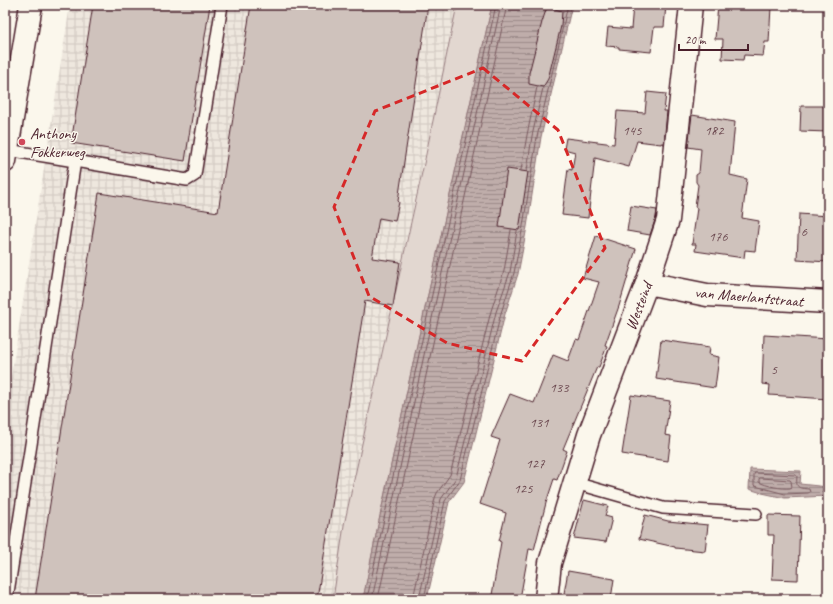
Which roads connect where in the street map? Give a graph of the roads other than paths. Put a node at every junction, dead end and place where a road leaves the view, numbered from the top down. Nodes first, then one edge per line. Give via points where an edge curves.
1 (31, 5) edge
2 (222, 5) edge
3 (691, 5) edge
4 (11, 87) edge
5 (8, 125) edge
6 (6, 156) edge
7 (76, 161) junction
8 (647, 283) junction
9 (828, 302) edge
10 (575, 483) junction
11 (756, 514) dead end
12 (7, 599) edge
13 (546, 599) edge

1 - 4 street
2 - 7 lane via 195,175 187,180
3 - 8 street, Westeind via 668,220
4 - 5 street
5 - 6 street
6 - 7 lane
7 - 12 lane
8 - 9 street, van Maerlantstraat via 707,296
8 - 10 street, Westeind via 589,435
10 - 11 lane via 663,508
10 - 13 street, Westeind via 550,563

